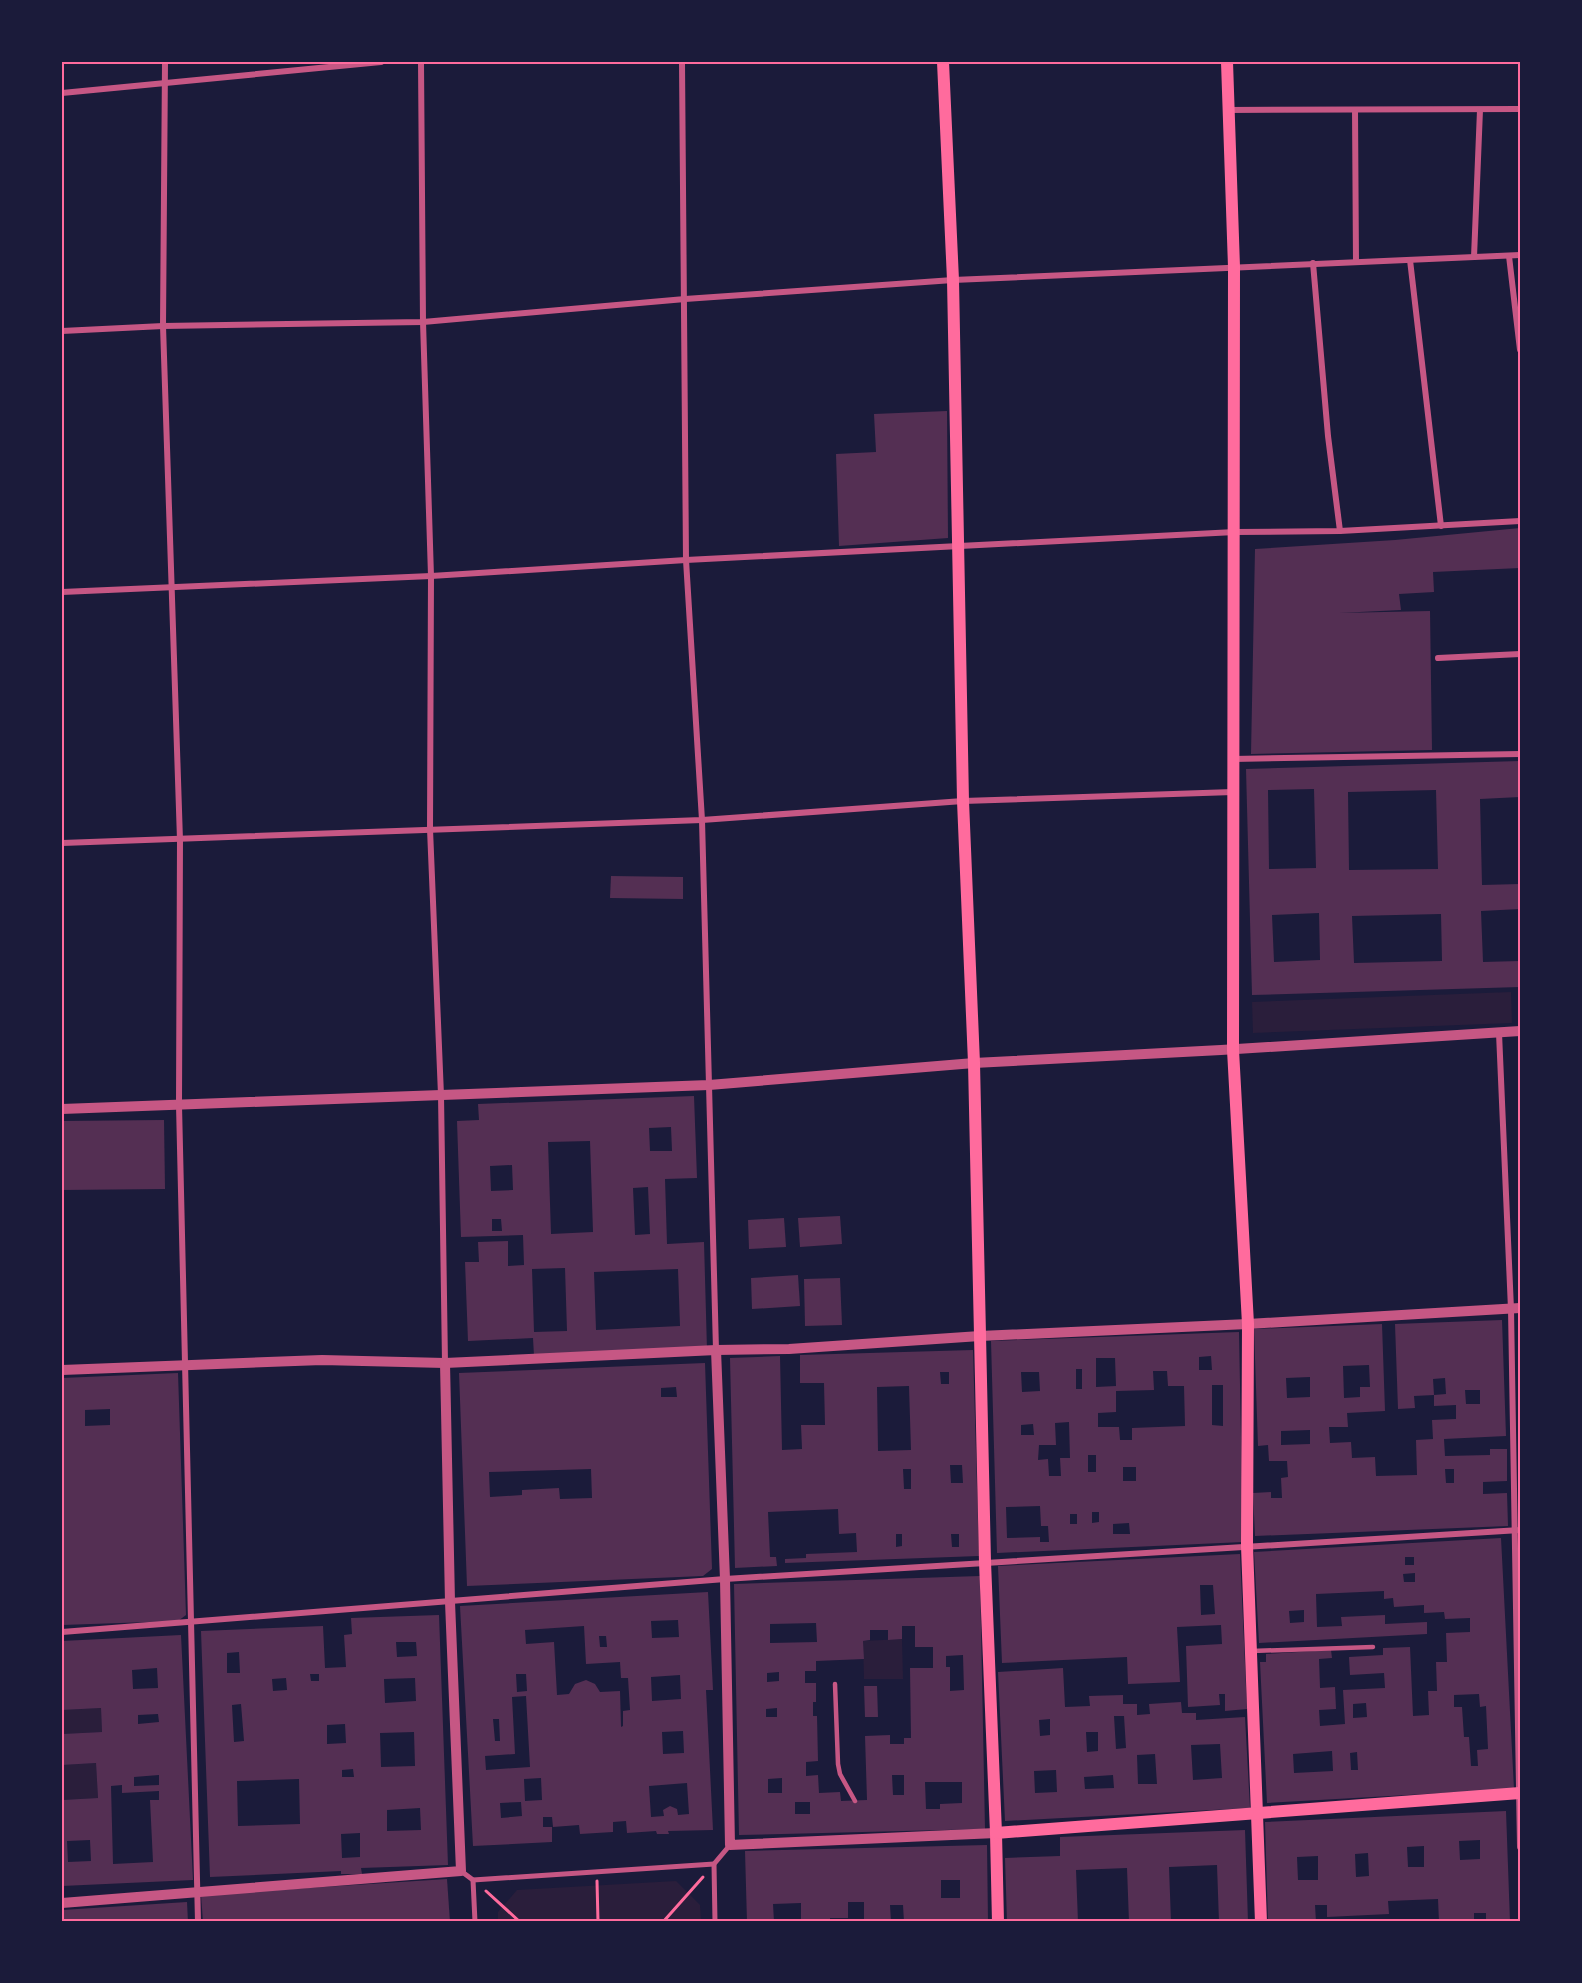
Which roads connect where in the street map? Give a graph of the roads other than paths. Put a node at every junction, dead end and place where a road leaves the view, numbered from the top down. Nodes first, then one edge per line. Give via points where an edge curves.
1 (165, 62) edge
2 (381, 62) edge
3 (421, 62) edge
4 (682, 62) edge
5 (943, 62) edge
6 (1227, 62) edge
7 (166, 82) junction
8 (62, 93) edge
9 (1521, 109) edge
10 (1227, 110) junction
11 (1355, 110) junction
12 (1480, 110) junction
13 (1521, 255) edge
14 (1509, 256) junction
15 (1474, 257) junction
16 (1410, 260) junction
17 (1356, 262) junction
18 (1313, 263) junction
19 (1234, 267) junction
20 (953, 280) junction
21 (685, 300) junction
22 (423, 322) junction
23 (163, 326) junction
24 (62, 331) edge
25 (1521, 350) edge
26 (1521, 521) edge
27 (1441, 526) junction
28 (1340, 531) junction
29 (1235, 532) junction
30 (956, 545) junction
31 (686, 560) junction
32 (431, 576) junction
33 (171, 587) junction
34 (62, 592) edge
35 (1521, 654) edge
36 (1438, 658) dead end
37 (1521, 754) edge
38 (1233, 759) junction
39 (1233, 792) junction
40 (963, 801) junction
41 (702, 820) junction
42 (430, 829) junction
43 (180, 840) junction
44 (62, 843) edge
45 (1521, 1031) edge
46 (1499, 1033) junction
47 (1233, 1050) junction
48 (974, 1063) junction
49 (709, 1085) junction
50 (441, 1095) junction
51 (179, 1105) junction
52 (62, 1109) edge
53 (1516, 1308) edge
54 (1248, 1324) junction
55 (980, 1336) junction
56 (716, 1350) junction
57 (445, 1363) junction
58 (185, 1365) junction
59 (62, 1370) edge
60 (1517, 1530) edge
61 (1247, 1546) junction
62 (985, 1562) junction
63 (724, 1579) junction
64 (450, 1602) junction
65 (191, 1622) junction
66 (62, 1632) edge
67 (1373, 1647) dead end
68 (1251, 1651) junction
69 (835, 1684) dead end
70 (1520, 1793) edge
71 (855, 1801) dead end
72 (1258, 1814) junction
73 (996, 1833) junction
74 (730, 1845) junction
75 (1521, 1847) edge
76 (714, 1864) junction
77 (461, 1871) junction
78 (473, 1880) junction
79 (197, 1892) junction
80 (62, 1903) edge
81 (198, 1922) edge
82 (475, 1922) edge
83 (715, 1922) edge
84 (998, 1922) edge
85 (1261, 1922) edge

1 - 7 street
2 - 7 street
3 - 22 street
4 - 21 street
5 - 20 main road
6 - 10 main road
7 - 8 street
7 - 23 street
9 - 12 street
10 - 11 street
10 - 19 main road
11 - 12 street
11 - 17 street
12 - 15 street
13 - 14 street
14 - 15 street
14 - 25 street
15 - 16 street
16 - 17 street
16 - 27 street
17 - 18 street
18 - 19 street
18 - 28 street
19 - 20 street
19 - 29 main road
20 - 21 street
20 - 30 main road
21 - 22 street
21 - 31 street
22 - 23 street
22 - 32 street
23 - 24 street
23 - 33 street
26 - 27 street
27 - 28 street
28 - 29 street
29 - 30 street
29 - 38 main road
30 - 31 street
30 - 40 main road
31 - 32 street
31 - 41 street
32 - 33 street
32 - 42 street
33 - 34 street
33 - 43 street
35 - 36 street
37 - 38 street
38 - 39 main road
39 - 40 street
39 - 47 main road
40 - 41 street
40 - 48 main road
41 - 42 street
41 - 49 street
42 - 43 street
42 - 50 street
43 - 44 street
43 - 51 street
45 - 46 street
46 - 47 street
46 - 53 street
47 - 48 street
47 - 54 main road
48 - 49 street
48 - 55 main road
49 - 50 street
49 - 56 street
50 - 51 street
50 - 57 street
51 - 52 street
51 - 58 street
53 - 54 street
53 - 60 street
54 - 55 street
54 - 61 main road
55 - 56 street
55 - 62 main road
56 - 57 street
56 - 63 street
57 - 58 street via 322,1360
57 - 64 street
58 - 59 street
58 - 65 street
60 - 61 street
60 - 70 street
61 - 62 street
61 - 68 main road
62 - 63 street
62 - 73 main road
63 - 64 street
63 - 74 street
64 - 65 street
64 - 77 street
65 - 66 street
65 - 79 street
67 - 68 lane
68 - 72 main road
69 - 71 lane via 838,1764
70 - 72 main road
70 - 75 street
72 - 73 main road
72 - 85 main road
73 - 74 street via 855,1835
73 - 84 main road
74 - 76 street
76 - 78 street
76 - 83 street
77 - 78 street
77 - 79 street
78 - 82 street
79 - 80 street
79 - 81 street

